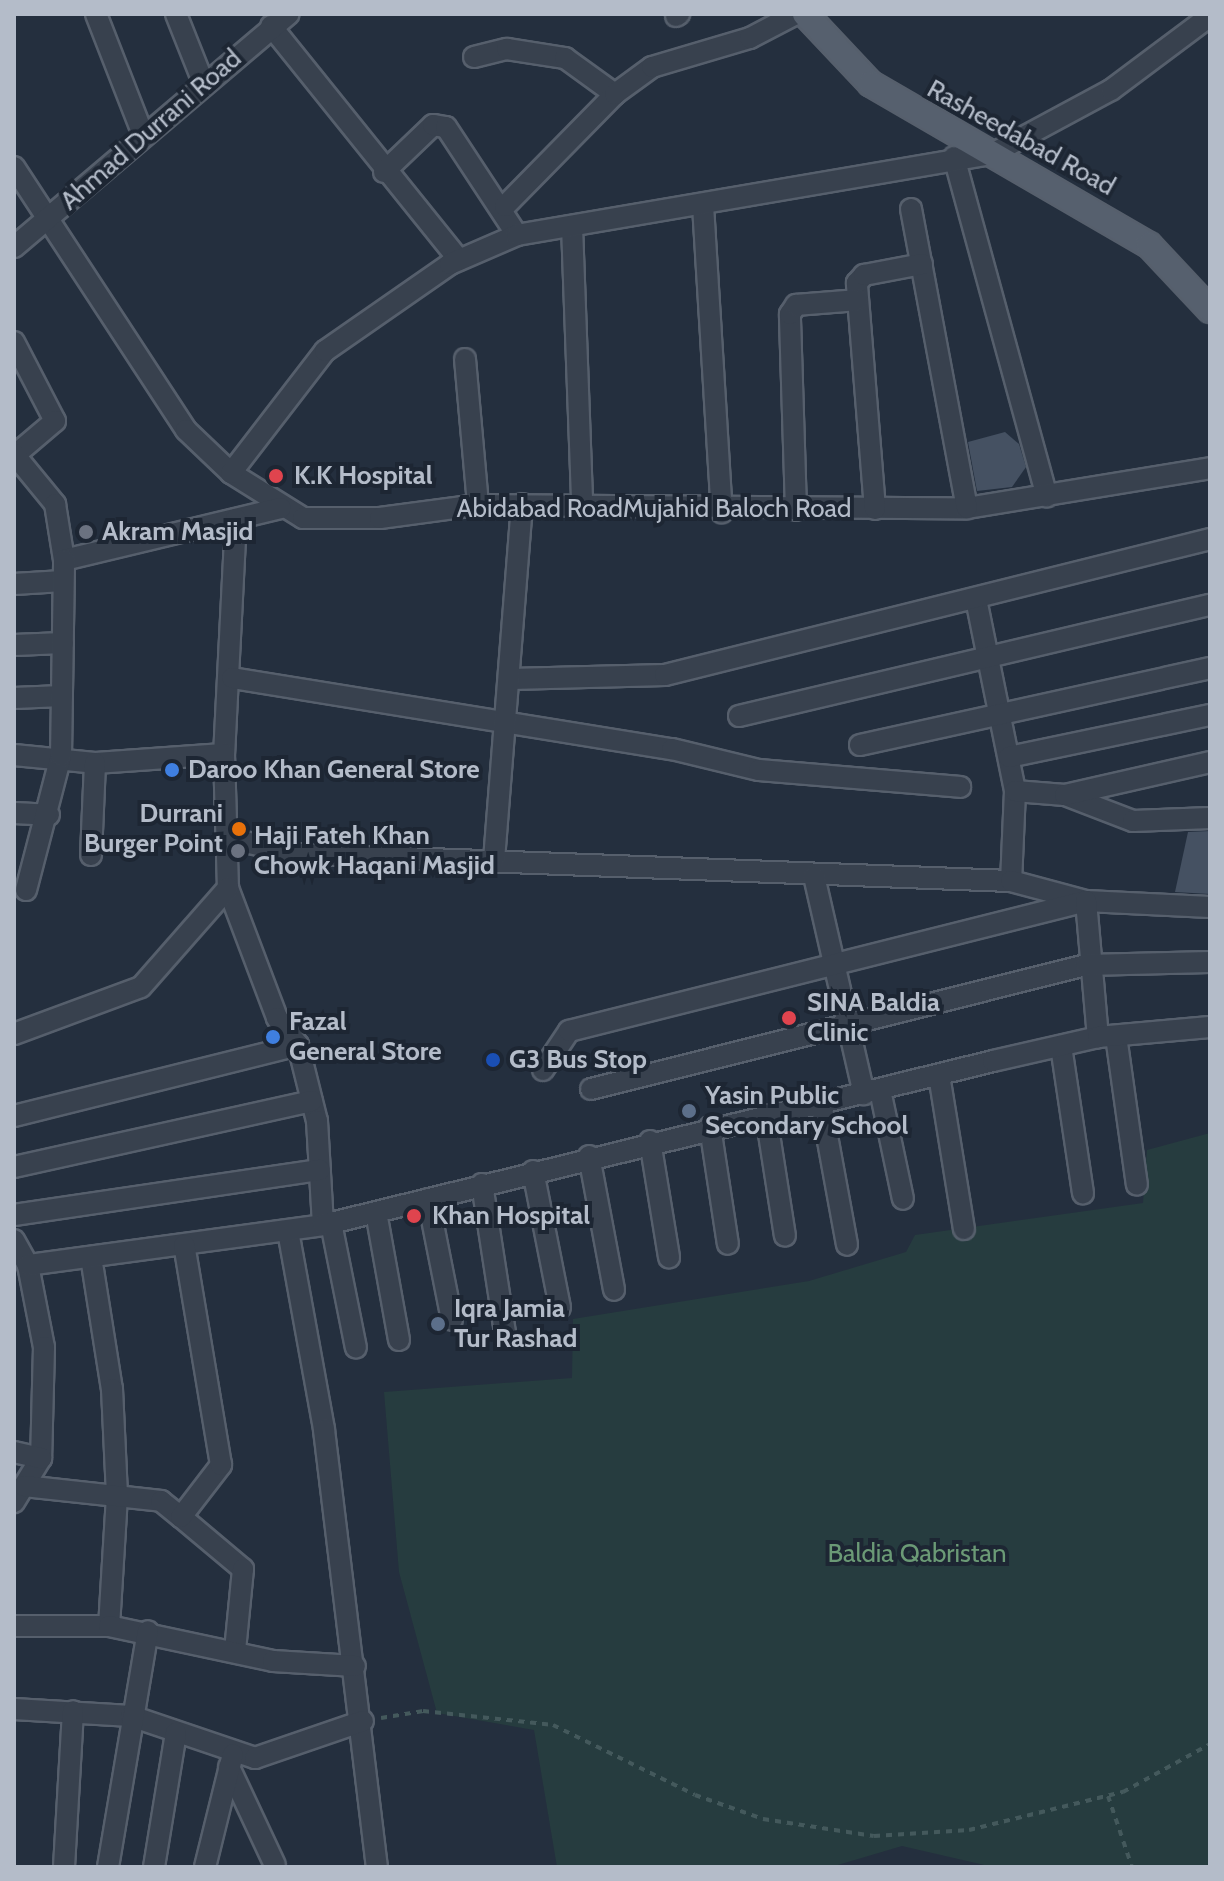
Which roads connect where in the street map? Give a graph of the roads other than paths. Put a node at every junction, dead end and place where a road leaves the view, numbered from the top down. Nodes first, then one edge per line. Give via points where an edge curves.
1 (96, 14) edge
2 (176, 14) edge
3 (289, 14) edge
4 (805, 14) edge
5 (1210, 16) edge
6 (271, 26) junction
7 (474, 57) dead end
8 (203, 82) junction
9 (615, 94) junction
10 (142, 132) junction
11 (992, 154) junction
12 (954, 157) junction
13 (14, 167) edge
14 (384, 172) junction
15 (703, 205) junction
16 (505, 206) junction
17 (911, 209) dead end
18 (52, 217) junction
19 (572, 226) junction
20 (517, 235) junction
21 (14, 247) edge
22 (459, 260) junction
23 (922, 264) junction
24 (858, 300) junction
25 (1210, 310) edge
26 (14, 342) edge
27 (465, 359) dead end
28 (14, 455) edge
29 (1210, 468) edge
30 (231, 473) junction
31 (1047, 496) junction
32 (522, 504) junction
33 (582, 504) junction
34 (478, 505) junction
35 (281, 508) junction
36 (967, 508) junction
37 (875, 509) junction
38 (796, 510) junction
39 (722, 512) junction
40 (236, 519) junction
41 (1210, 539) edge
42 (64, 570) junction
43 (14, 584) edge
44 (976, 599) junction
45 (1210, 605) edge
46 (63, 643) junction
47 (14, 645) edge
48 (988, 656) junction
49 (1210, 668) edge
50 (232, 678) junction
51 (511, 679) junction
52 (62, 696) junction
53 (14, 698) edge
54 (999, 713) junction
55 (1210, 715) edge
56 (739, 716) dead end
57 (507, 723) junction
58 (860, 745) dead end
59 (224, 754) junction
60 (14, 755) edge
61 (61, 756) junction
62 (1009, 757) junction
63 (1210, 762) edge
64 (95, 763) junction
65 (960, 787) dead end
66 (1015, 791) junction
67 (1065, 795) junction
68 (14, 813) edge
69 (49, 815) junction
70 (1210, 818) edge
71 (227, 838) junction
72 (91, 855) dead end
73 (494, 860) junction
74 (814, 876) junction
75 (24, 877) edge
76 (1011, 881) junction
77 (228, 888) junction
78 (1086, 901) junction
79 (1210, 907) edge
80 (1210, 962) edge
81 (1086, 965) junction
82 (834, 966) junction
83 (848, 1024) junction
84 (1210, 1027) edge
85 (14, 1034) edge
86 (1107, 1037) junction
87 (298, 1045) junction
88 (1061, 1046) junction
89 (543, 1070) dead end
90 (939, 1075) junction
91 (591, 1089) dead end
92 (872, 1092) junction
93 (312, 1101) junction
94 (821, 1103) junction
95 (766, 1115) junction
96 (14, 1116) edge
97 (710, 1127) junction
98 (650, 1141) junction
99 (589, 1156) junction
100 (14, 1167) edge
101 (320, 1170) junction
102 (533, 1171) junction
103 (482, 1184) junction
104 (1137, 1185) dead end
105 (1083, 1193) dead end
106 (428, 1199) junction
107 (903, 1199) dead end
108 (376, 1212) junction
109 (14, 1215) edge
110 (327, 1224) junction
111 (964, 1229) dead end
112 (288, 1231) junction
113 (785, 1236) dead end
114 (14, 1240) edge
115 (728, 1244) dead end
116 (184, 1245) junction
117 (847, 1245) dead end
118 (91, 1257) junction
119 (669, 1257) dead end
120 (28, 1265) junction
121 (614, 1290) dead end
122 (560, 1307) dead end
123 (452, 1320) dead end
124 (505, 1333) dead end
125 (399, 1340) dead end
126 (356, 1348) dead end
127 (14, 1452) edge
128 (41, 1458) junction
129 (19, 1494) edge
130 (117, 1496) junction
131 (181, 1517) junction
132 (14, 1626) edge
133 (109, 1626) junction
134 (148, 1631) junction
135 (235, 1650) junction
136 (355, 1666) junction
137 (14, 1709) edge
138 (73, 1711) junction
139 (131, 1716) junction
140 (363, 1721) junction
141 (176, 1733) junction
142 (231, 1760) junction
143 (275, 1865) edge
144 (64, 1867) edge
145 (108, 1867) edge
146 (154, 1867) edge
147 (205, 1867) edge
148 (377, 1867) edge

1 - 10 street
2 - 8 street
3 - 6 street, Ahmad Durrani Road
4 - 9 street via 750,38 652,67
4 - 11 main road, Rasheedabad Road via 871,84
5 - 11 street via 1111,90
6 - 8 street, Ahmad Durrani Road
6 - 14 street
7 - 9 street via 507,49 565,58
8 - 10 street, Ahmad Durrani Road
9 - 16 street
10 - 18 street, Ahmad Durrani Road
11 - 12 street
11 - 25 main road, Rasheedabad Road via 1149,245
12 - 15 street
12 - 31 street
13 - 18 street, Abidabad RoadMujahid Baloch Road
14 - 16 street via 441,124
14 - 22 street
15 - 19 street
15 - 39 street
16 - 20 street
17 - 23 street
18 - 21 street, Ahmad Durrani Road
18 - 30 street, Abidabad RoadMujahid Baloch Road via 70,261 186,430
19 - 20 street
19 - 33 street
20 - 22 street
22 - 30 street via 325,351
23 - 24 street via 864,275
23 - 36 street
24 - 37 street
24 - 38 street via 796,305 790,314
26 - 28 street via 55,421
27 - 34 street
28 - 42 street via 55,504
29 - 31 street, Abidabad RoadMujahid Baloch Road
30 - 35 street, Abidabad RoadMujahid Baloch Road
31 - 36 street, Abidabad RoadMujahid Baloch Road
32 - 33 street, Abidabad RoadMujahid Baloch Road
32 - 34 street, Abidabad RoadMujahid Baloch Road
32 - 51 street
33 - 39 street, Abidabad RoadMujahid Baloch Road
34 - 35 street, Abidabad RoadMujahid Baloch Road via 380,518 303,518
35 - 40 street
36 - 37 street, Abidabad RoadMujahid Baloch Road
37 - 38 street, Abidabad RoadMujahid Baloch Road
38 - 39 street, Abidabad RoadMujahid Baloch Road
40 - 42 street
40 - 50 street
41 - 44 street
42 - 43 street
42 - 46 street
44 - 48 street
44 - 51 street via 665,675
45 - 48 street
46 - 47 street
46 - 52 street
48 - 54 street
48 - 56 street
49 - 54 street
50 - 57 street
50 - 59 street
51 - 57 street
52 - 53 street
52 - 61 street
54 - 58 street
54 - 62 street
55 - 62 street
57 - 65 street via 759,770
57 - 73 street
59 - 64 street
59 - 71 street
60 - 61 street
61 - 64 street
61 - 69 street
62 - 66 street
63 - 67 street
64 - 72 street
66 - 67 street
66 - 76 street
67 - 70 street via 1133,821
68 - 69 street
69 - 75 street
71 - 73 street via 298,854
71 - 77 street
73 - 74 street
74 - 76 street
74 - 82 street
76 - 78 street
77 - 85 street via 141,987
77 - 87 street via 277,1018
78 - 79 street
78 - 81 street
78 - 82 street
80 - 81 street
81 - 83 street
81 - 86 street
82 - 83 street
82 - 89 street via 569,1031
83 - 91 street
83 - 92 street
84 - 86 street
86 - 88 street
86 - 104 street
87 - 93 street
87 - 96 street
88 - 90 street
88 - 105 street
90 - 92 street
90 - 111 street
92 - 94 street
92 - 107 street
93 - 100 street
93 - 101 street
94 - 95 street
94 - 117 street
95 - 97 street
95 - 113 street
97 - 98 street
97 - 115 street
98 - 99 street
98 - 119 street
99 - 102 street
99 - 121 street
101 - 109 street
101 - 110 street
102 - 103 street
102 - 122 street
103 - 106 street
103 - 124 street
106 - 108 street
106 - 123 street
108 - 110 street
108 - 125 street
110 - 112 street
110 - 126 street
112 - 116 street
112 - 136 street
114 - 120 street
116 - 118 street
116 - 131 street via 221,1465
118 - 120 street
118 - 130 street via 112,1389
120 - 128 street via 44,1347
127 - 128 street
128 - 129 street
129 - 130 street
130 - 131 street via 161,1501
130 - 133 street
131 - 135 street via 243,1569
132 - 133 street
133 - 134 street
134 - 135 street
134 - 139 street
135 - 136 street
136 - 140 street
137 - 138 street
138 - 139 street
138 - 144 street
139 - 141 street
139 - 145 street
140 - 142 street via 255,1758
140 - 148 street
141 - 142 street
141 - 146 street
142 - 143 street
142 - 147 street

